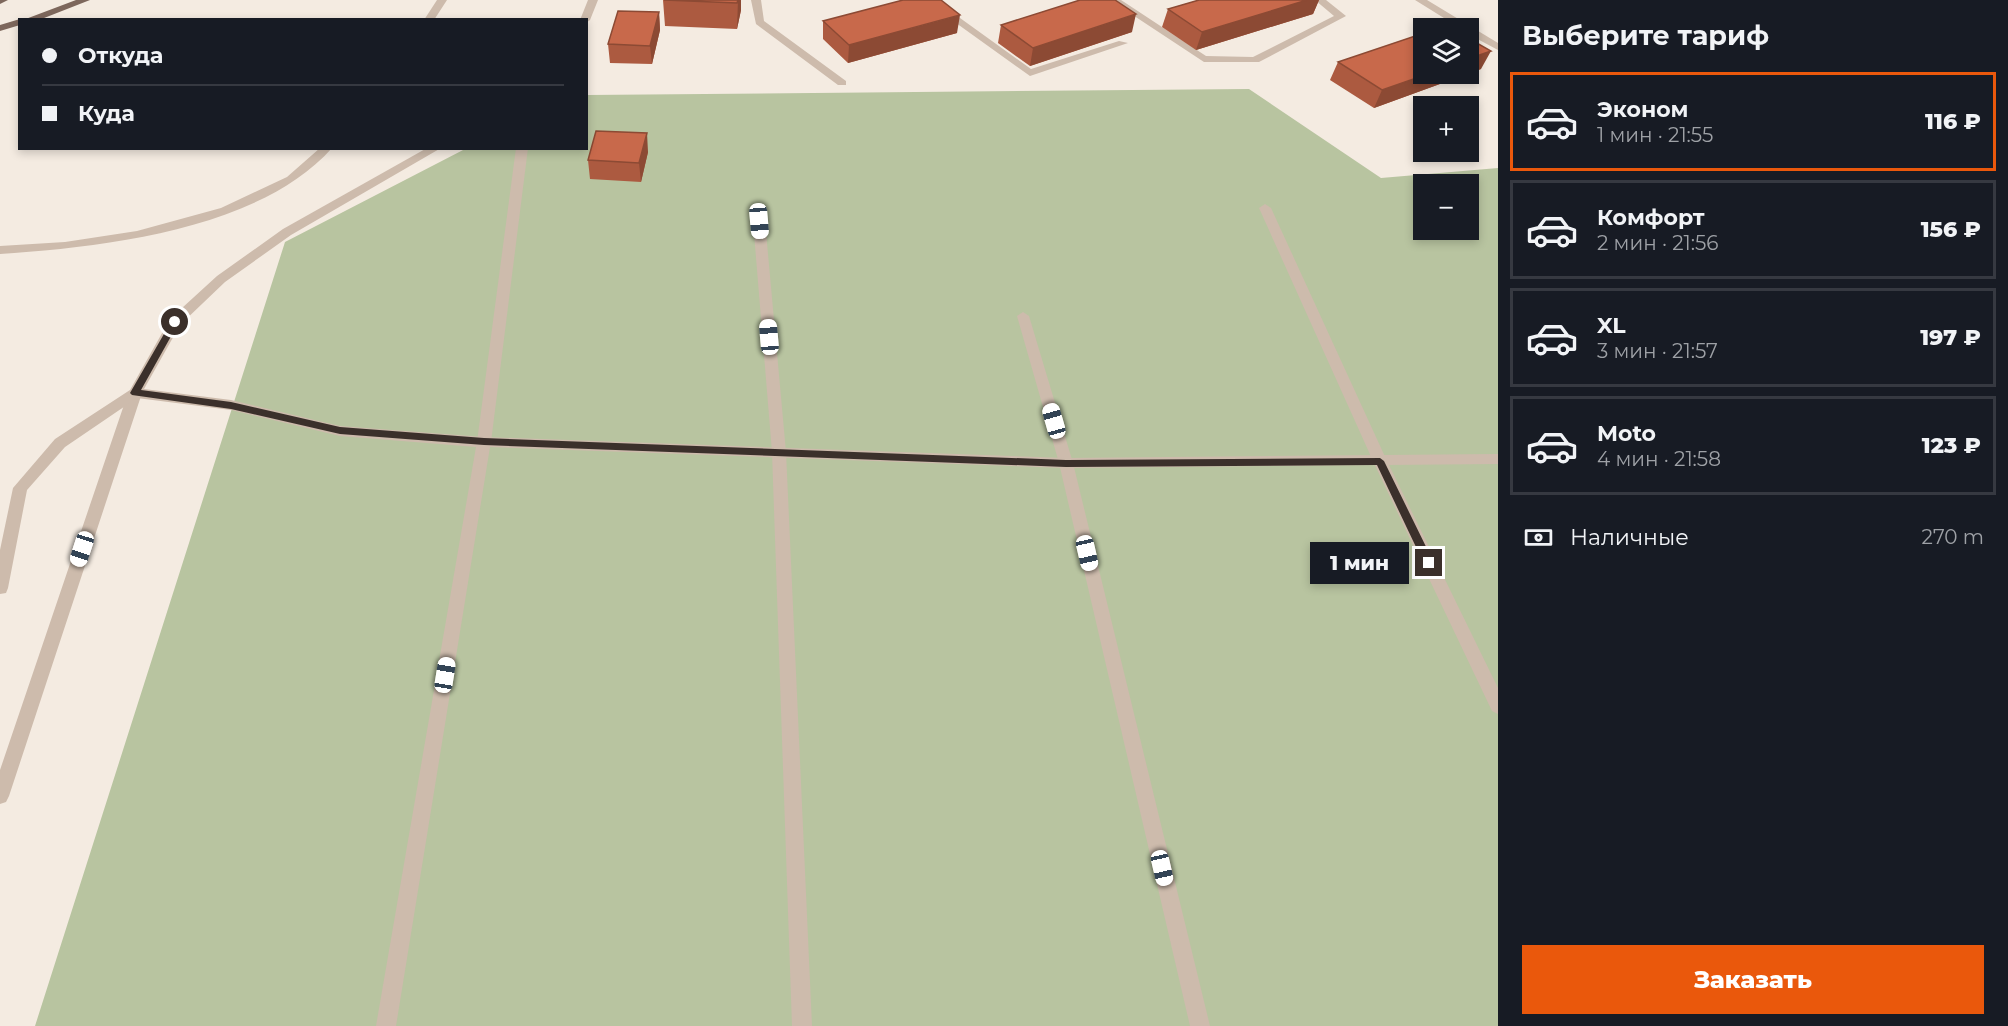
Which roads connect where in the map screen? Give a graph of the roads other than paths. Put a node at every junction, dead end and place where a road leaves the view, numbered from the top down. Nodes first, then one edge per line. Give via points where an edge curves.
1 (85, 0) edge
2 (442, 0) edge
3 (593, 0) edge
4 (756, 0) edge
5 (929, 0) edge
6 (1115, 0) edge
7 (1320, 0) edge
8 (1420, 0) edge
9 (33, 18) edge
10 (430, 18) edge
11 (586, 18) edge
12 (1449, 18) edge
13 (18, 23) edge
14 (0, 28) edge
15 (1479, 36) edge
16 (1123, 43) dead end
17 (1498, 47) edge
18 (842, 83) dead end
19 (325, 150) edge
20 (432, 150) edge
21 (522, 150) edge
22 (1264, 208) dead end
23 (759, 221) dead end
24 (0, 250) edge
25 (1023, 316) dead end
26 (135, 393) junction
27 (484, 442) junction
28 (779, 452) junction
29 (1498, 459) edge
30 (1380, 461) junction
31 (1066, 463) junction
32 (0, 588) edge
33 (1498, 706) edge
34 (0, 796) edge
35 (386, 1026) edge
36 (802, 1026) edge
37 (1200, 1026) edge

1 - 9 main road
2 - 10 street
3 - 11 street
4 - 18 street via 759,22
5 - 16 street via 1029,74
6 - 7 street via 1204,59 1244,60 1255,60 1341,16
8 - 12 street
13 - 14 main road
15 - 17 street
19 - 24 street via 291,179 225,211 137,235 65,246
20 - 26 street via 287,232 221,279 175,322
21 - 27 street
22 - 30 street
23 - 28 street
25 - 31 street
26 - 27 street via 231,405 340,431
26 - 32 street via 60,442 20,488
26 - 34 street
27 - 28 street
27 - 35 street
28 - 31 street
28 - 36 street
29 - 30 street
30 - 31 street
30 - 33 street
31 - 37 street

